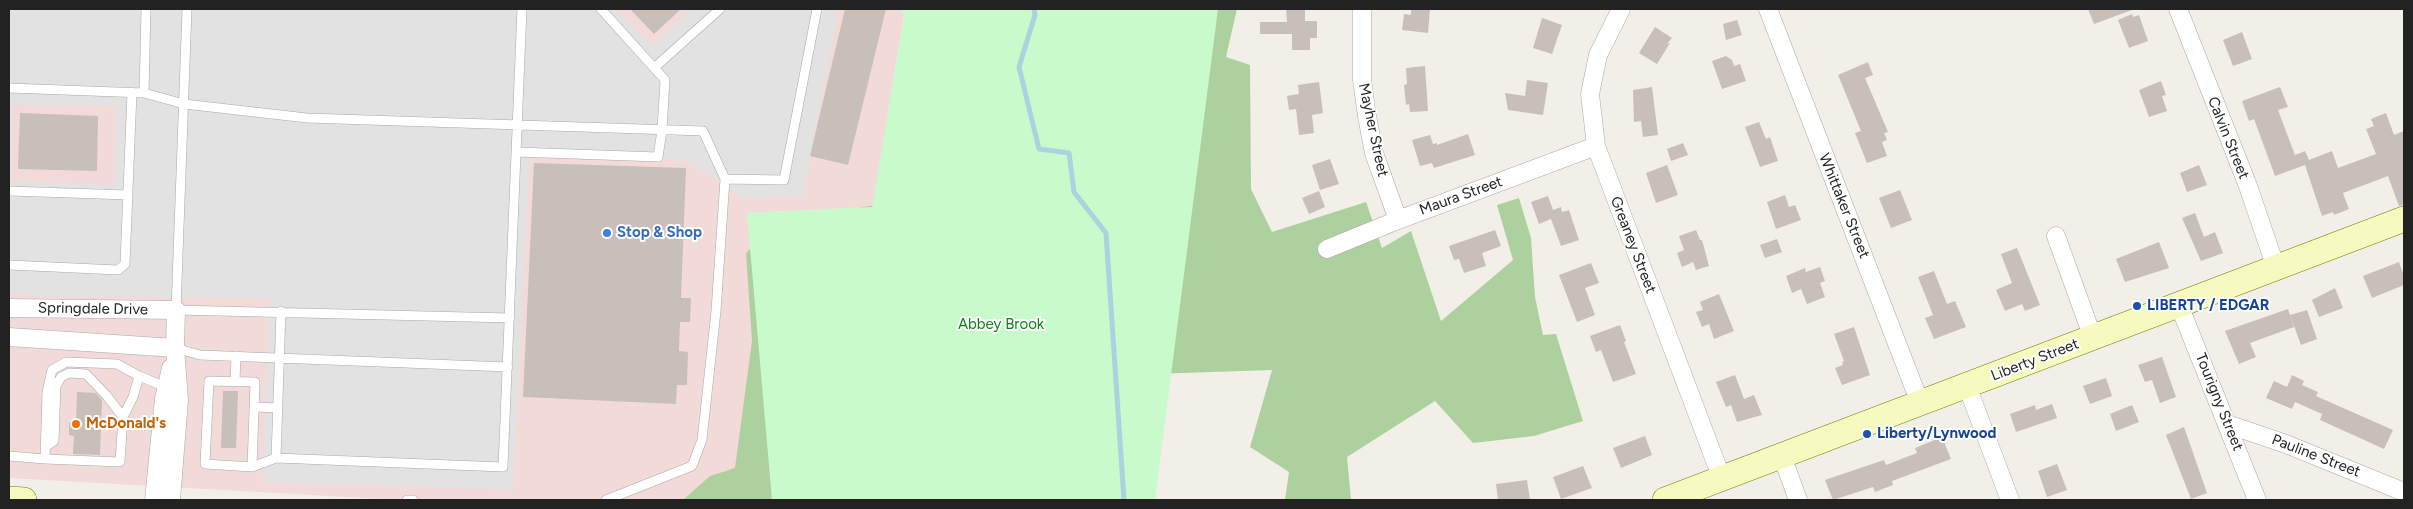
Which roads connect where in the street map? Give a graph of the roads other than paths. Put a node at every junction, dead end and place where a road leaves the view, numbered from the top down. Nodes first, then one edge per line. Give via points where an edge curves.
1 (146, 9) edge
2 (187, 9) edge
3 (522, 9) edge
4 (602, 9) edge
5 (720, 9) edge
6 (817, 9) edge
7 (1362, 9) edge
8 (1621, 9) edge
9 (1768, 9) edge
10 (2178, 9) edge
11 (654, 68) junction
12 (9, 88) edge
13 (132, 92) junction
14 (144, 93) junction
15 (184, 104) junction
16 (518, 126) junction
17 (662, 130) junction
18 (1596, 146) junction
19 (517, 152) junction
20 (725, 179) junction
21 (9, 190) edge
22 (128, 195) junction
23 (2404, 219) edge
24 (1398, 220) junction
25 (2056, 236) dead end
26 (1327, 249) dead end
27 (9, 265) edge
28 (2276, 268) junction
29 (2179, 304) junction
30 (9, 308) edge
31 (176, 310) junction
32 (281, 311) junction
33 (510, 318) junction
34 (9, 337) edge
35 (2093, 338) junction
36 (175, 348) junction
37 (236, 356) junction
38 (279, 358) junction
39 (508, 367) junction
40 (139, 376) junction
41 (235, 382) junction
42 (1967, 386) junction
43 (172, 389) junction
44 (1920, 403) junction
45 (254, 407) junction
46 (277, 408) junction
47 (123, 417) junction
48 (2227, 424) junction
49 (45, 447) junction
50 (9, 456) edge
51 (1782, 456) junction
52 (276, 458) junction
53 (44, 459) junction
54 (252, 467) junction
55 (1722, 479) junction
56 (2404, 492) edge
57 (9, 499) edge
58 (24, 500) edge
59 (154, 500) edge
60 (170, 500) edge
61 (407, 500) edge
62 (413, 500) edge
63 (606, 500) edge
64 (1665, 500) edge
65 (1798, 500) edge
66 (2010, 500) edge
67 (2257, 500) edge

1 - 14 lane
2 - 15 lane
3 - 16 lane
4 - 11 lane
5 - 11 lane
6 - 20 lane via 784,180
7 - 24 street, Mayher Street via 1362,80 1367,116 1374,153
8 - 18 street, Greaney Street via 1598,55 1590,94
9 - 44 street, Whittaker Street
10 - 28 street, Calvin Street via 2248,186
11 - 17 lane via 665,80
12 - 13 lane
13 - 14 lane
13 - 22 lane
14 - 15 lane
15 - 16 lane via 307,118
15 - 31 lane
16 - 17 lane
16 - 19 lane
17 - 19 lane via 658,157
17 - 20 lane via 703,131
18 - 24 street, Maura Street
18 - 55 street, Greaney Street
19 - 33 lane
20 - 63 lane via 716,311 702,440 692,466
21 - 22 lane
22 - 27 lane via 125,264 118,270
23 - 28 main road, Liberty Street
24 - 26 street, Maura Street
25 - 35 street
28 - 29 main road, Liberty Street
29 - 35 main road, Liberty Street
29 - 48 street, Tourigny Street
30 - 31 street, Springdale Drive
31 - 32 lane
31 - 36 street
32 - 33 lane
32 - 38 lane
33 - 39 lane
34 - 36 street, Springdale Drive
35 - 42 main road, Liberty Street
36 - 37 lane via 200,355
36 - 43 street
37 - 38 lane
37 - 41 lane
38 - 39 lane
38 - 46 lane
39 - 52 lane via 503,467
40 - 43 lane
40 - 47 lane
40 - 49 lane via 117,364 66,362 52,370 47,392
41 - 45 lane via 255,382
41 - 54 lane via 209,381 205,464
42 - 44 main road, Liberty Street
42 - 66 street
43 - 59 street
43 - 60 street
44 - 51 main road, Liberty Street
45 - 46 lane
45 - 54 lane
46 - 52 lane
47 - 49 lane via 86,374 69,373 61,377 56,386 54,441
47 - 53 lane via 120,462
48 - 56 street, Pauline Street
48 - 67 street, Tourigny Street
49 - 53 lane
50 - 53 lane
51 - 55 main road, Liberty Street
51 - 65 street
52 - 54 lane
55 - 64 main road, Liberty Street
57 - 58 main road
61 - 62 lane

